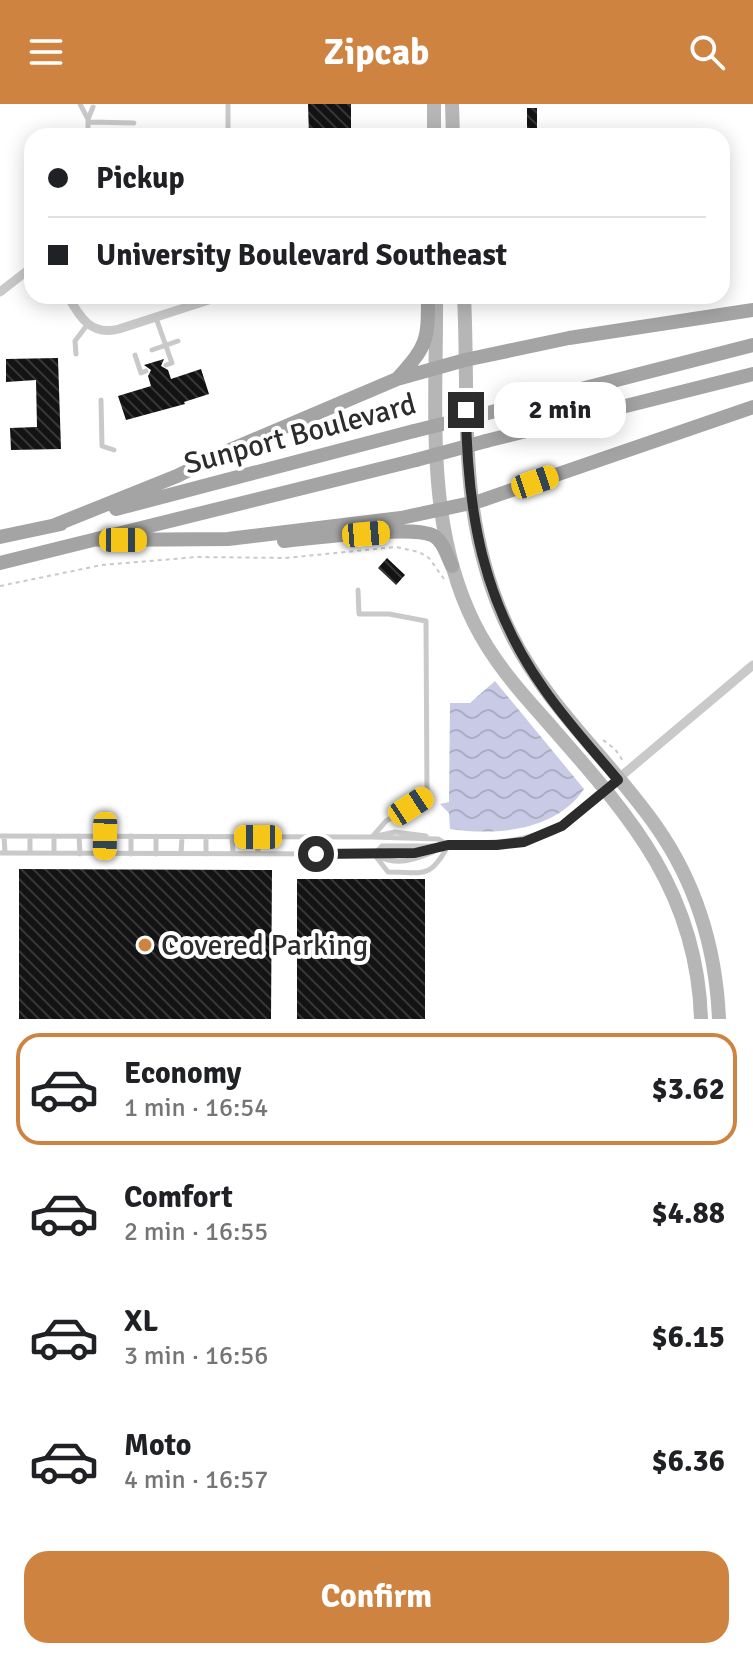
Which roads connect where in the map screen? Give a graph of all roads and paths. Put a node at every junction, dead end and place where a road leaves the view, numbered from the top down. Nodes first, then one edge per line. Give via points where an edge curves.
1 (80, 104) edge
2 (228, 104) edge
3 (434, 104) edge
4 (452, 104) edge
5 (93, 107) dead end
6 (88, 120) junction
7 (134, 123) dead end
8 (88, 128) edge
9 (228, 128) edge
10 (434, 128) edge
11 (453, 128) edge
12 (24, 273) edge
13 (0, 292) edge
14 (72, 304) edge
15 (187, 304) edge
16 (197, 304) edge
17 (428, 304) edge
18 (436, 304) edge
19 (464, 304) edge
20 (188, 307) junction
21 (753, 310) edge
22 (156, 317) junction
23 (87, 325) junction
24 (178, 341) dead end
25 (753, 345) edge
26 (166, 346) junction
27 (152, 350) dead end
28 (76, 354) dead end
29 (135, 355) dead end
30 (465, 360) junction
31 (166, 365) dead end
32 (437, 368) junction
33 (146, 371) dead end
34 (753, 374) edge
35 (397, 379) junction
36 (101, 400) dead end
37 (753, 407) edge
38 (114, 450) dead end
39 (471, 503) junction
40 (440, 509) junction
41 (55, 525) junction
42 (0, 537) edge
43 (228, 539) junction
44 (100, 540) junction
45 (0, 563) edge
46 (452, 566) junction
47 (447, 584) dead end
48 (0, 586) edge
49 (358, 590) dead end
50 (753, 665) edge
51 (600, 739) dead end
52 (619, 756) dead end
53 (618, 780) junction
54 (605, 791) junction
55 (2, 836) edge
56 (30, 836) junction
57 (54, 836) junction
58 (79, 836) junction
59 (105, 836) junction
60 (131, 836) junction
61 (156, 837) junction
62 (182, 837) junction
63 (206, 837) junction
64 (232, 837) junction
65 (258, 837) junction
66 (372, 837) junction
67 (448, 845) junction
68 (3, 853) edge
69 (30, 853) junction
70 (54, 853) junction
71 (80, 854) junction
72 (105, 854) junction
73 (131, 854) junction
74 (156, 854) junction
75 (181, 854) junction
76 (206, 854) junction
77 (233, 854) junction
78 (258, 854) junction
79 (374, 854) junction
80 (701, 1019) edge
81 (719, 1019) edge

1 - 6 lane
2 - 9 lane
3 - 10 main road
4 - 11 main road
5 - 6 lane
6 - 7 lane
6 - 8 lane
12 - 13 street
14 - 23 street
15 - 20 lane
16 - 20 street
17 - 35 main road via 424,346
18 - 32 main road
19 - 30 main road
20 - 22 street
21 - 30 main road
22 - 23 street via 112,331
22 - 26 lane
23 - 28 lane via 75,341
24 - 26 lane
25 - 41 main road, Sunport Boulevard, bridge
26 - 27 lane
26 - 31 lane via 172,363
29 - 33 lane via 141,373
30 - 32 main road
30 - 39 main road
32 - 35 main road
32 - 40 main road
34 - 44 main road, Sunport Boulevard, bridge
35 - 41 main road
36 - 38 lane via 102,446
37 - 39 main road
39 - 40 main road
39 - 53 main road via 490,583 520,652 554,703
40 - 43 main road
40 - 46 main road
41 - 42 main road, Sunport Boulevard
43 - 44 main road
43 - 46 main road via 259,543 417,533 438,540
44 - 45 main road, Sunport Boulevard
46 - 54 main road via 475,625 498,663
47 - 48 path via 429,558 396,547 285,558 197,557 102,565
49 - 66 lane via 359,614 426,621 427,796 386,821
50 - 53 street
51 - 52 path
53 - 54 street
53 - 81 main road via 656,826 689,885 709,944
54 - 67 street via 573,818 537,838
54 - 80 main road via 642,836 673,892 694,957
55 - 56 lane
55 - 68 lane
56 - 57 lane
56 - 69 lane
57 - 58 lane
57 - 70 lane
58 - 59 lane
58 - 71 lane
59 - 60 lane
59 - 72 lane
60 - 61 lane
60 - 73 lane
61 - 62 lane
61 - 74 lane
62 - 63 lane
62 - 75 lane
63 - 64 lane
63 - 76 lane
64 - 65 lane
64 - 77 lane
65 - 66 lane
65 - 78 lane
66 - 67 lane via 438,839
67 - 79 lane via 382,846
67 - 79 lane via 411,861 388,861
67 - 79 lane via 428,872 388,872
68 - 69 lane
69 - 70 lane
70 - 71 lane
71 - 72 lane
72 - 73 lane
73 - 74 lane
74 - 75 lane
75 - 76 lane
76 - 77 lane
77 - 78 lane
78 - 79 lane

